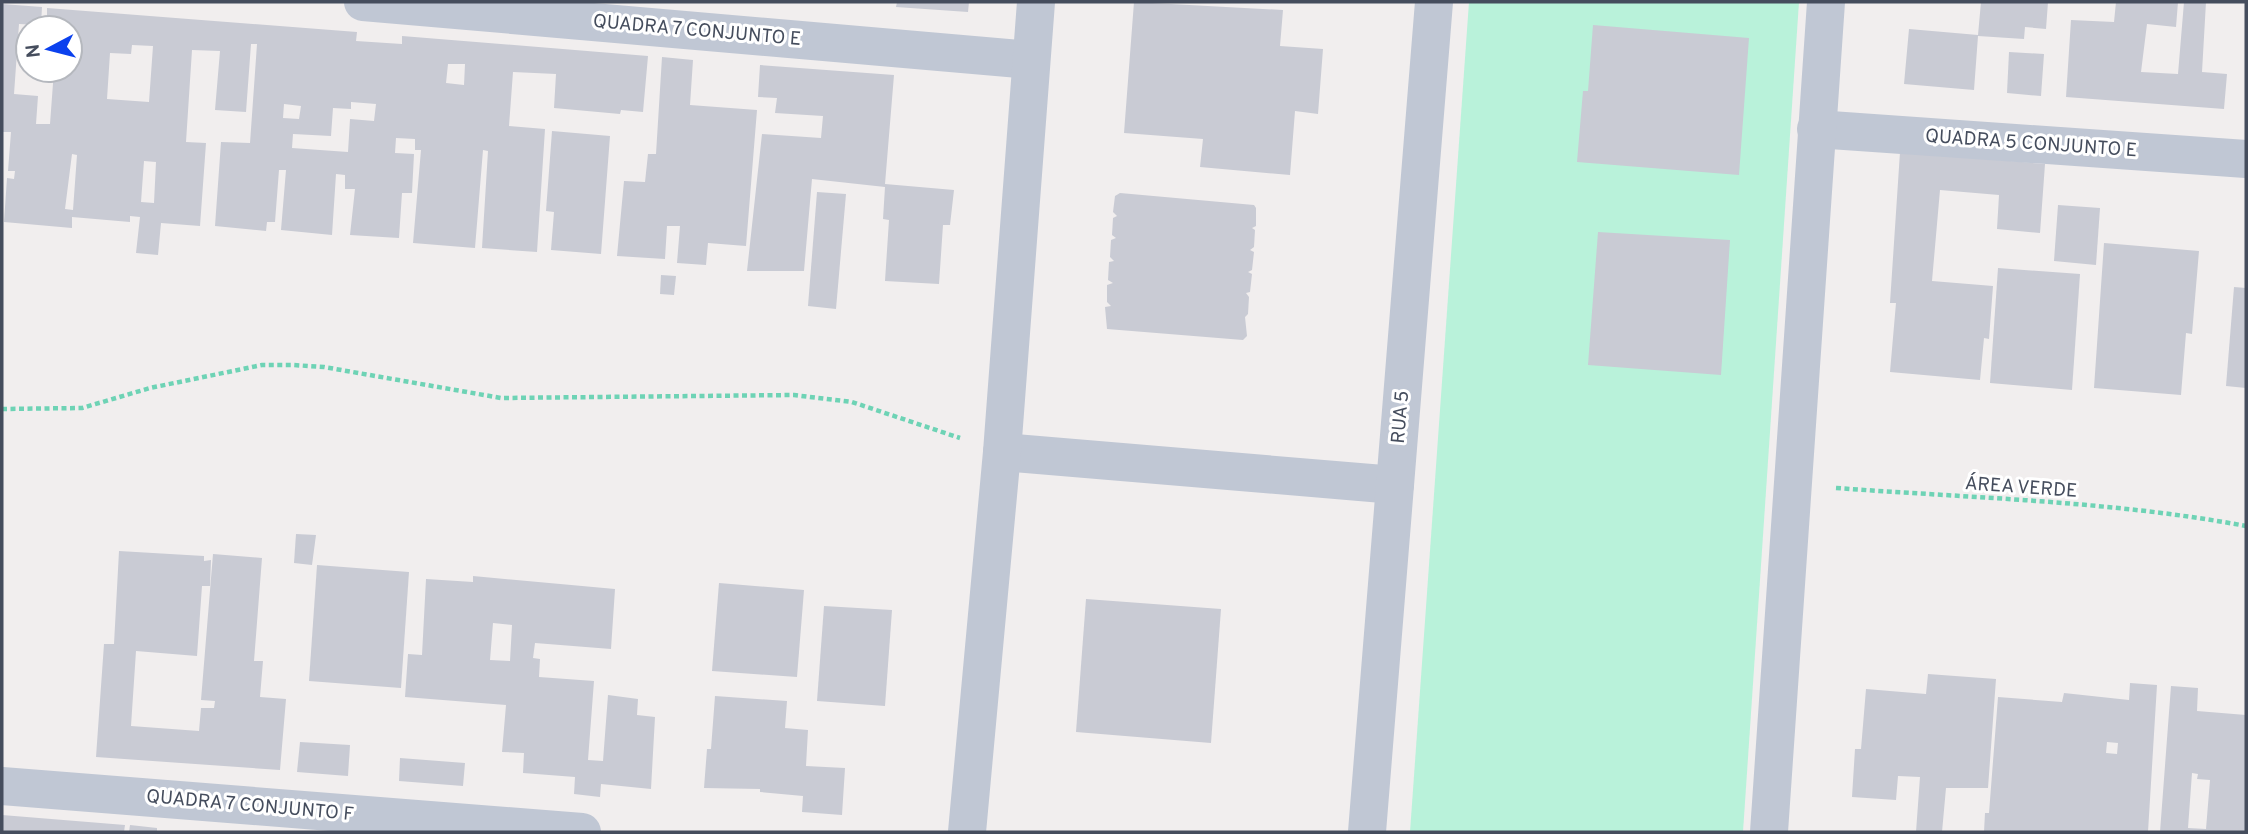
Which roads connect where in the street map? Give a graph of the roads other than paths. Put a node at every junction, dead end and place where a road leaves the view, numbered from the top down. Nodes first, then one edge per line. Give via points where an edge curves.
1 (363, 2) edge
2 (1036, 2) edge
3 (1434, 2) edge
4 (1826, 2) edge
5 (1031, 61) junction
6 (1816, 129) junction
7 (2246, 159) edge
8 (1002, 452) junction
9 (1395, 485) junction
10 (2, 786) edge
11 (582, 832) edge
12 (967, 832) edge
13 (1367, 832) edge
14 (1769, 832) edge

1 - 5 street, QUADRA 7 CONJUNTO E
2 - 5 street
3 - 9 street, RUA 5
4 - 6 street
5 - 8 street
6 - 7 street, QUADRA 5 CONJUNTO E
6 - 14 street
8 - 9 street
8 - 12 street
9 - 13 street, RUA 5
10 - 11 street, QUADRA 7 CONJUNTO F

